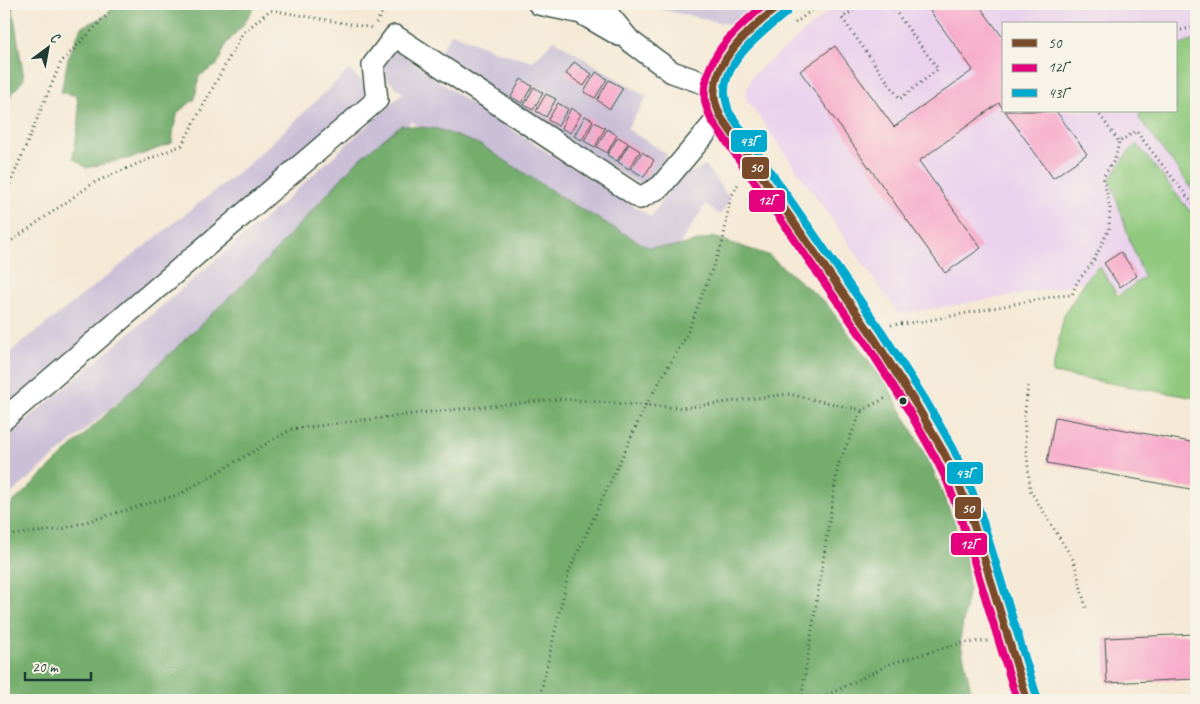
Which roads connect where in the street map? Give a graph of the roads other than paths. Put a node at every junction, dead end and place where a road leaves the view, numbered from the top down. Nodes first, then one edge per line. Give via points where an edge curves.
1 (539, 4) edge
2 (600, 4) edge
3 (781, 4) edge
4 (630, 41) junction
5 (718, 78) junction
6 (720, 116) junction
7 (4, 419) edge
8 (1027, 700) edge

1 - 4 street via 581,13
2 - 4 street
3 - 5 street via 730,52
4 - 5 street via 672,72
5 - 6 street via 715,101
6 - 7 street via 660,187 640,198 395,36 373,65 377,100
6 - 8 street via 872,334 926,420 956,478 971,518

